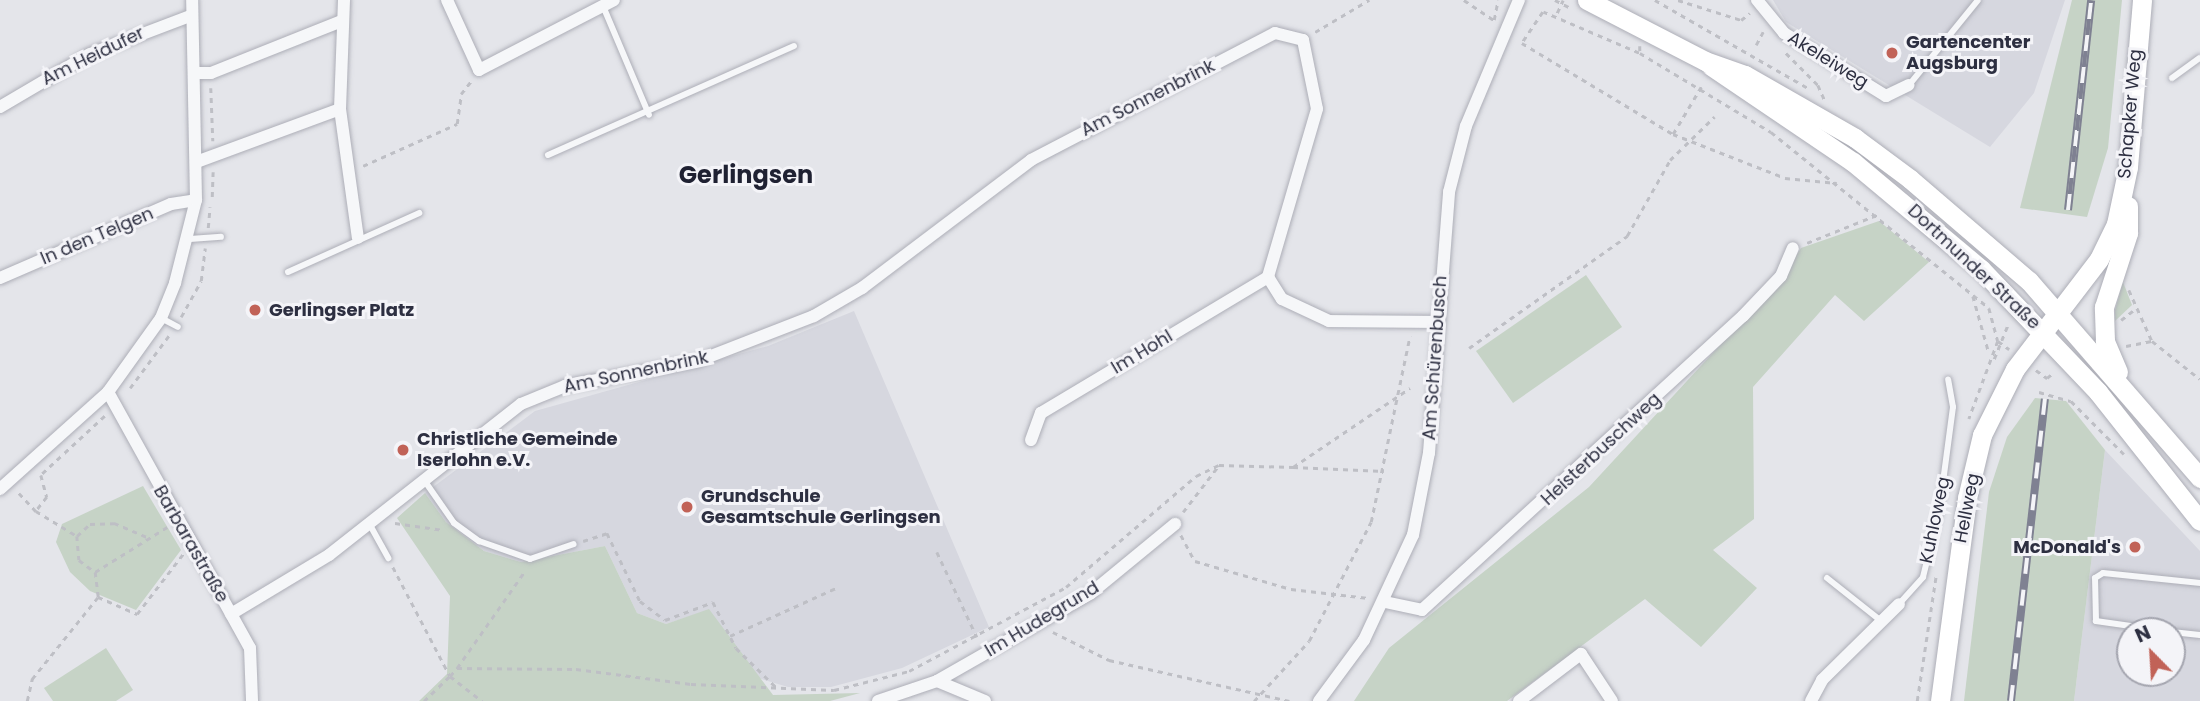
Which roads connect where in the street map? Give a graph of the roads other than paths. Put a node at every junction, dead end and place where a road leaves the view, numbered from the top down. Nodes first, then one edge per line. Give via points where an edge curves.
1 (192, 0) edge
2 (344, 0) edge
3 (447, 0) edge
4 (1519, 0) edge
5 (1978, 0) edge
6 (2142, 0) edge
7 (608, 3) edge
8 (1758, 3) edge
9 (1582, 5) edge
10 (190, 16) junction
11 (342, 21) junction
12 (794, 47) dead end
13 (2200, 58) edge
14 (1705, 61) junction
15 (194, 73) junction
16 (2172, 78) dead end
17 (1909, 85) joint
18 (0, 107) edge
19 (340, 109) junction
20 (649, 115) junction
21 (548, 155) dead end
22 (199, 161) junction
23 (2128, 166) junction
24 (196, 200) junction
25 (419, 213) dead end
26 (220, 237) dead end
27 (358, 238) junction
28 (190, 239) junction
29 (1793, 248) road end
30 (288, 272) dead end
31 (0, 278) edge
32 (1268, 278) junction
33 (2058, 312) junction
34 (161, 318) junction
35 (1437, 322) junction
36 (178, 327) dead end
37 (2039, 336) junction
38 (1948, 379) dead end
39 (107, 392) junction
40 (2130, 395) junction
41 (1031, 440) dead end
42 (2200, 478) edge
43 (424, 480) junction
44 (4, 486) edge
45 (2200, 521) edge
46 (373, 523) junction
47 (1175, 524) road end
48 (574, 544) road end
49 (388, 558) road end
50 (1827, 578) dead end
51 (2200, 583) edge
52 (1385, 602) junction
53 (1899, 604) joint
54 (231, 614) junction
55 (1881, 621) junction
56 (2116, 624) edge
57 (937, 681) junction
58 (253, 701) edge
59 (877, 701) edge
60 (985, 701) edge
61 (1319, 701) edge
62 (1519, 701) edge
63 (1612, 701) edge
64 (1811, 701) edge
65 (1940, 701) edge

1 - 10 street
2 - 11 street
3 - 7 street via 479,71
4 - 35 street, Am Schürenbusch via 1455,159
5 - 17 lane
6 - 23 main road, Schapker Weg
7 - 20 lane
8 - 17 street, Akeleiweg via 1784,33 1886,96
9 - 14 main road, Dortmunder Straße via 1637,37
10 - 15 street
10 - 18 street, Am Heidufer via 90,54
11 - 15 street via 211,73
11 - 19 street
12 - 20 lane
13 - 16 lane
14 - 33 main road, Dortmunder Straße via 1745,75 1855,138 1997,251
14 - 37 main road, Dortmunder Straße via 1899,198
15 - 22 street
19 - 22 street
19 - 27 street
20 - 21 lane
22 - 24 street
23 - 33 main road, Schapker Weg via 2116,225
23 - 40 main road via 2128,233 2103,327
24 - 28 street
24 - 31 street, In den Telgen via 171,204
25 - 27 lane
26 - 28 lane
27 - 30 lane
28 - 34 street
29 - 52 street, Heisterbuschweg via 1781,276 1743,316 1422,610
32 - 35 street via 1282,299 1306,315
32 - 41 street, Im Hohl via 1041,413
32 - 43 street, Am Sonnenbrink via 1317,109 1303,40 1275,33 1031,160 862,288 814,316 698,360 565,386 490,423
33 - 37 main road, Schapker Weg
33 - 40 main road, Dortmunder Straße
34 - 36 lane
34 - 39 street
35 - 52 street, Am Schürenbusch via 1429,453 1413,535
37 - 45 main road, Dortmunder Straße
37 - 65 main road, Hellweg via 1982,435 1967,498
38 - 53 lane, Kuhloweg via 1952,407 1939,512 1923,577
39 - 44 street
39 - 54 street, Barbarastraße
40 - 42 main road, Dortmunder Straße
43 - 46 street, Am Sonnenbrink
43 - 48 lane via 465,533 530,559
46 - 49 lane
46 - 54 street, Am Sonnenbrink
47 - 57 street, Im Hudegrund via 1091,593
50 - 55 lane
51 - 56 lane via 2102,573 2095,578 2096,621
52 - 61 street, Am Schürenbusch
53 - 55 street, Kuhloweg
54 - 58 street, Barbarastraße via 250,648
55 - 64 street, Kuhloweg via 1822,680
57 - 59 street, Im Hudegrund
57 - 60 street
62 - 63 street via 1581,654

